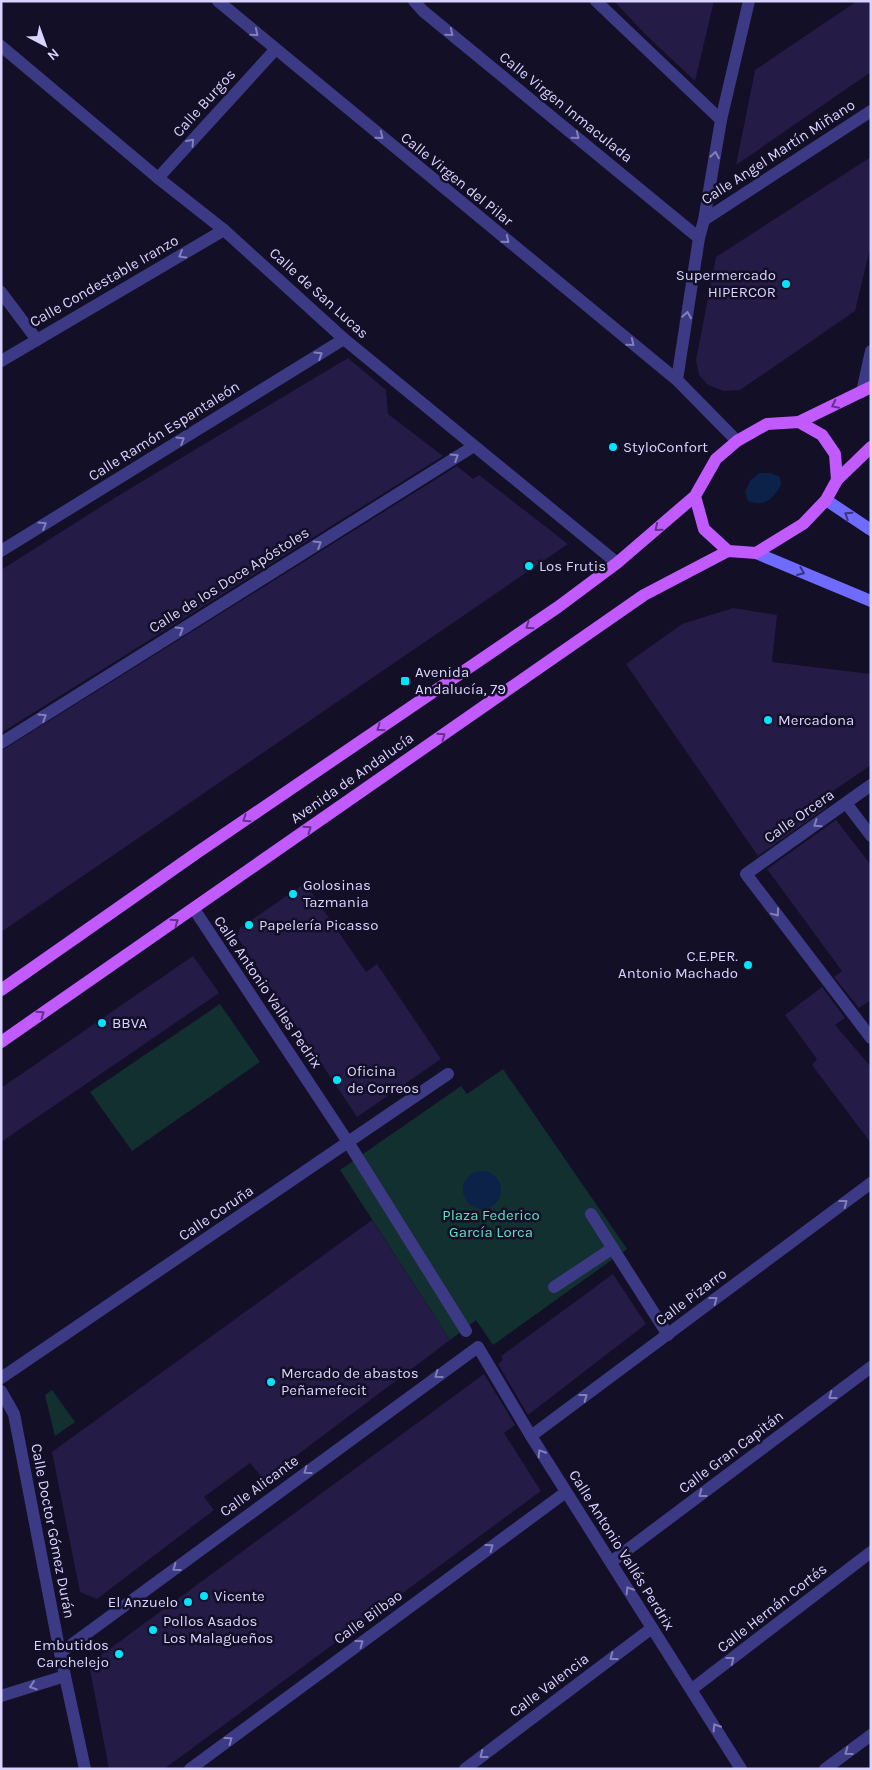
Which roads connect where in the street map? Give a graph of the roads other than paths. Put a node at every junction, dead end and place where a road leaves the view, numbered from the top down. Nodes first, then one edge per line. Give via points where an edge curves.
1 (218, 1) edge
2 (414, 1) edge
3 (596, 1) edge
4 (749, 1) edge
5 (1, 46) edge
6 (275, 50) junction
7 (871, 111) edge
8 (721, 120) junction
9 (158, 178) junction
10 (704, 220) junction
11 (224, 230) junction
12 (699, 238) junction
13 (1, 292) edge
14 (344, 339) junction
15 (37, 340) junction
16 (871, 351) edge
17 (1, 361) edge
18 (677, 380) junction
19 (866, 390) edge
20 (799, 422) junction
21 (737, 440) junction
22 (474, 446) junction
23 (871, 447) edge
24 (837, 480) junction
25 (695, 496) junction
26 (826, 500) junction
27 (871, 530) edge
28 (1, 551) edge
29 (728, 551) junction
30 (756, 553) junction
31 (617, 563) junction
32 (871, 601) edge
33 (1, 743) edge
34 (871, 785) edge
35 (846, 803) junction
36 (871, 836) edge
37 (194, 909) junction
38 (1, 990) edge
39 (866, 1024) edge
40 (871, 1038) edge
41 (1, 1042) edge
42 (448, 1074) dead end
43 (348, 1142) junction
44 (871, 1183) edge
45 (591, 1214) dead end
46 (612, 1248) junction
47 (554, 1287) dead end
48 (466, 1331) dead end
49 (668, 1335) junction
50 (478, 1346) joint
51 (871, 1367) edge
52 (1, 1378) edge
53 (1, 1391) edge
54 (531, 1436) junction
55 (566, 1492) junction
56 (871, 1552) edge
57 (611, 1562) junction
58 (652, 1628) junction
59 (60, 1653) junction
60 (65, 1676) junction
61 (692, 1690) junction
62 (1, 1696) edge
63 (871, 1735) edge
64 (85, 1769) edge
65 (190, 1769) edge
66 (464, 1769) edge
67 (741, 1769) edge
68 (825, 1769) edge

1 -> 6 street, Calle Virgen del Pilar
2 -> 12 street, Calle Virgen Inmaculada
3 - 8 street
4 - 8 street
5 - 9 street, Calle de San Lucas
9 -> 6 street, Calle Burgos
6 -> 18 street, Calle Virgen del Pilar
7 - 10 street, Calle Angel Martín Miñano
10 -> 8 street
9 - 11 street, Calle de San Lucas
10 - 12 street
11 - 14 street, Calle de San Lucas
11 -> 15 street, Calle Condestable Iranzo
18 -> 12 street
13 - 15 street
14 - 22 street, Calle de San Lucas
28 -> 14 street, Calle Ramón Espantaleón
15 - 17 street, Calle Condestable Iranzo
16 - 19 street
18 - 21 street, Calle Virgen del Pilar
19 -> 20 main road
20 - 21 main road via 767,424
20 - 24 main road via 822,435 835,454
21 - 25 main road via 716,459
22 - 31 street, Calle de San Lucas
33 -> 22 street, Calle de los Doce Apóstoles
23 - 24 main road
24 - 26 main road
25 - 29 main road via 704,529
25 -> 31 main road, Avenida de Andalucía
27 -> 26 street
26 - 30 main road via 804,524
29 - 30 main road
37 -> 29 main road, Avenida de Andalucía via 644,595
30 -> 32 street
31 -> 38 main road, Avenida de Andalucía
34 - 35 street, Calle Orcera
35 - 36 street
35 -> 39 street, Calle Orcera via 746,874
41 -> 37 main road, Avenida de Andalucía
37 - 43 street, Calle Antonio Valles Pedrix
39 - 40 street
42 - 43 street, Calle Coruña
43 - 48 street
43 - 52 street, Calle Coruña
49 -> 44 street, Calle Pizarro
45 - 46 street
46 - 47 street
46 - 49 street
54 -> 49 street, Calle Pizarro
50 - 54 street, Calle Antonio Vallés Perdrix
50 -> 59 street, Calle Alicante
51 -> 57 street, Calle Gran Capitán
53 - 59 street, Calle Doctor Gómez Durán via 14,1414
55 -> 54 street, Calle Antonio Vallés Perdrix
55 - 57 street, Calle Antonio Vallés Perdrix
65 -> 55 street, Calle Bilbao
61 -> 56 street, Calle Hernán Cortés
58 -> 57 street, Calle Antonio Vallés Perdrix
58 - 61 street, Calle Antonio Vallés Perdrix
58 -> 66 street, Calle Valencia
59 - 60 street, Calle Doctor Gómez Durán
60 -> 62 street
60 - 64 street, Calle Doctor Gómez Durán
67 -> 61 street, Calle Antonio Vallés Perdrix
63 -> 68 street

